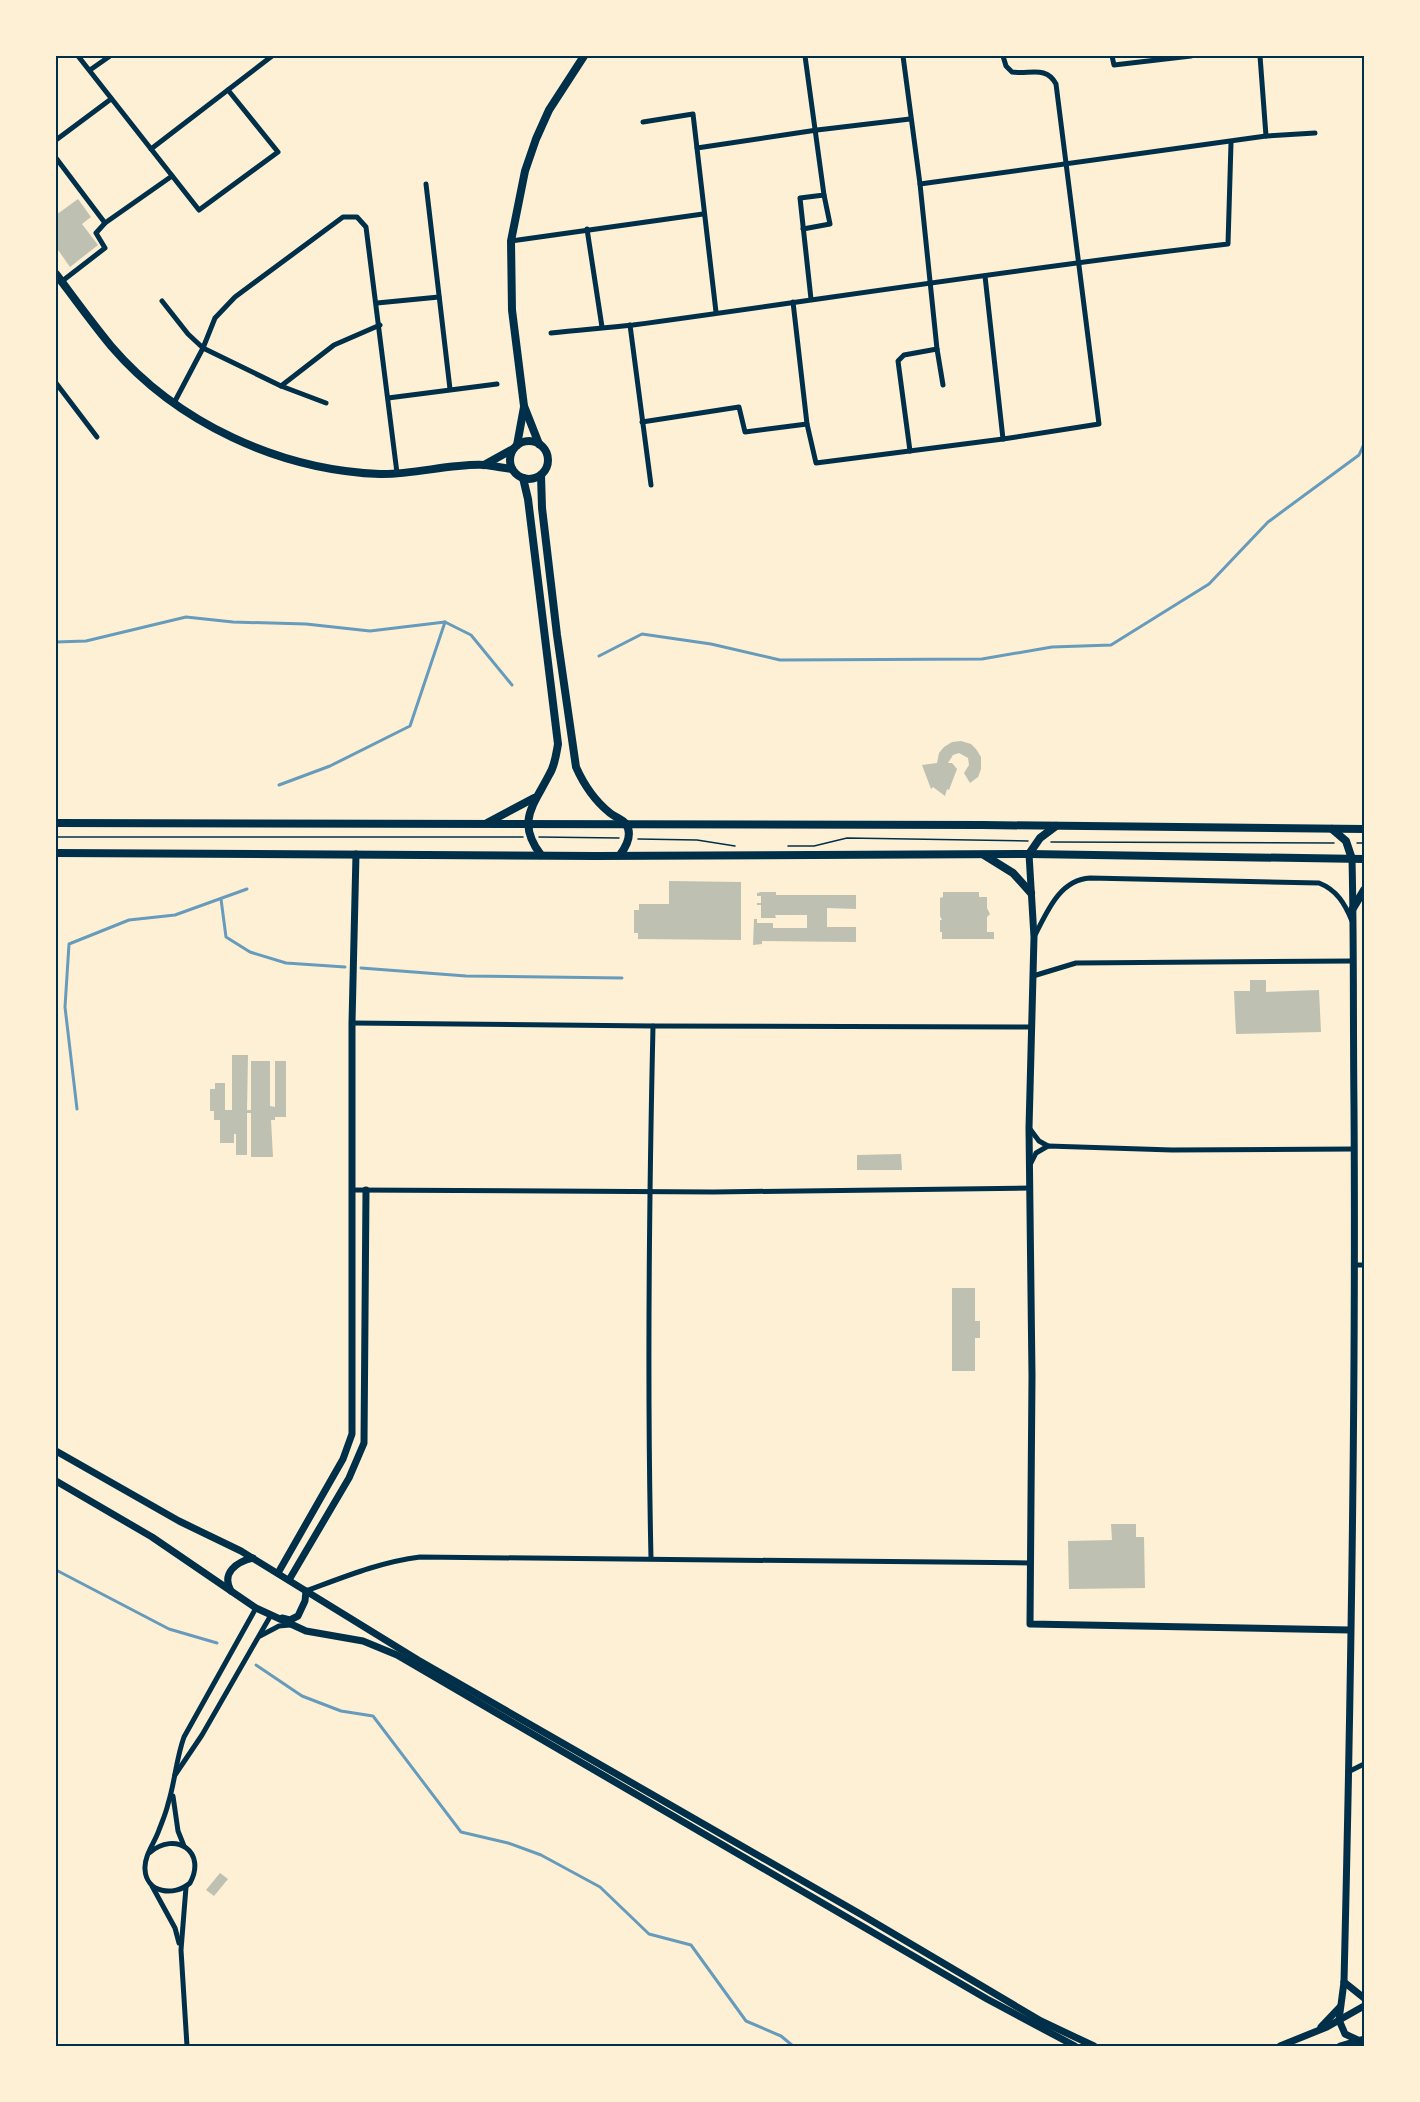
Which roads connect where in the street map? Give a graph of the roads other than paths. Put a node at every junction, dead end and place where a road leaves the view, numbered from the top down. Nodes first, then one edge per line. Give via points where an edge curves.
1 (78, 56) edge
2 (110, 56) edge
3 (269, 56) edge
4 (584, 56) edge
5 (805, 56) edge
6 (903, 56) edge
7 (1003, 56) edge
8 (1112, 56) edge
9 (1191, 56) edge
10 (1260, 56) edge
11 (90, 70) junction
12 (228, 90) junction
13 (111, 99) junction
14 (910, 119) junction
15 (643, 122) dead end
16 (817, 130) junction
17 (1315, 133) dead end
18 (1266, 136) junction
19 (56, 140) edge
20 (1231, 143) junction
21 (697, 148) junction
22 (151, 149) junction
23 (56, 158) edge
24 (1067, 165) junction
25 (172, 176) junction
26 (426, 184) dead end
27 (920, 184) junction
28 (824, 195) junction
29 (704, 214) junction
30 (105, 223) junction
31 (587, 229) junction
32 (803, 229) junction
33 (511, 240) junction
34 (1079, 261) junction
35 (56, 274) edge
36 (984, 276) junction
37 (61, 282) junction
38 (930, 283) junction
39 (439, 297) junction
40 (811, 299) junction
41 (162, 301) dead end
42 (793, 302) junction
43 (377, 303) junction
44 (716, 312) junction
45 (380, 325) junction
46 (630, 325) junction
47 (602, 327) junction
48 (551, 333) dead end
49 (203, 348) junction
50 (937, 350) junction
51 (56, 383) edge
52 (497, 384) dead end
53 (943, 385) dead end
54 (281, 386) junction
55 (450, 389) junction
56 (388, 398) junction
57 (174, 404) junction
58 (326, 404) dead end
59 (524, 406) junction
60 (642, 422) junction
61 (807, 424) junction
62 (97, 437) dead end
63 (1004, 439) junction
64 (539, 444) junction
65 (516, 446) junction
66 (910, 451) junction
67 (484, 465) junction
68 (512, 469) junction
69 (397, 473) junction
70 (541, 475) junction
71 (523, 478) junction
72 (651, 485) dead end
73 (557, 635) junction
74 (545, 636) junction
75 (536, 797) junction
76 (56, 823) edge
77 (626, 824) junction
78 (484, 825) junction
79 (528, 826) junction
80 (1056, 826) junction
81 (1332, 829) junction
82 (1365, 829) edge
83 (56, 853) edge
84 (356, 854) junction
85 (541, 855) junction
86 (620, 855) junction
87 (982, 855) junction
88 (1029, 855) junction
89 (1352, 859) junction
90 (1365, 859) edge
91 (1365, 890) edge
92 (1031, 893) junction
93 (1352, 910) junction
94 (1352, 923) junction
95 (1034, 937) junction
96 (1353, 961) junction
97 (1033, 976) junction
98 (352, 1023) junction
99 (653, 1026) junction
100 (1032, 1027) junction
101 (1029, 1128) junction
102 (1048, 1146) junction
103 (1354, 1149) junction
104 (1030, 1166) junction
105 (1030, 1188) junction
106 (353, 1190) junction
107 (366, 1190) junction
108 (650, 1192) junction
109 (1355, 1265) junction
110 (1365, 1265) edge
111 (56, 1451) edge
112 (56, 1481) edge
113 (253, 1558) junction
114 (651, 1558) junction
115 (1031, 1563) junction
116 (278, 1573) junction
117 (289, 1580) junction
118 (306, 1591) junction
119 (234, 1594) junction
120 (256, 1608) junction
121 (272, 1616) junction
122 (292, 1625) junction
123 (1350, 1630) junction
124 (259, 1636) junction
125 (1365, 1764) edge
126 (1347, 1772) junction
127 (174, 1777) junction
128 (184, 1846) junction
129 (149, 1853) junction
130 (151, 1884) junction
131 (186, 1887) junction
132 (181, 1950) junction
133 (1344, 1982) junction
134 (1365, 1998) edge
135 (1365, 2006) edge
136 (1340, 2007) junction
137 (1339, 2020) junction
138 (1311, 2034) junction
139 (1362, 2040) edge
140 (187, 2046) edge
141 (1075, 2046) edge
142 (1094, 2046) edge
143 (1280, 2046) edge
144 (1340, 2046) edge

1 - 11 street
2 - 11 street
3 - 12 street
4 - 33 main road via 549,110 536,139
5 - 16 street
6 - 14 street
7 - 24 street via 1012,72 1039,72 1051,76 1056,84
8 - 9 street via 1114,65
10 - 18 street
11 - 13 street
12 - 22 street
12 - 25 street via 278,152 199,210
13 - 19 street
13 - 22 street
14 - 16 street
14 - 27 street
15 - 21 street via 693,114
16 - 21 street
16 - 28 street
17 - 18 street
18 - 20 street
20 - 24 street
20 - 34 street via 1228,244
21 - 29 street
22 - 25 street
23 - 30 street
24 - 27 street
24 - 34 street
25 - 30 street
26 - 39 street
27 - 38 street
28 - 32 street via 800,198
28 - 32 street via 830,224
29 - 31 street
29 - 44 street
30 - 37 street via 96,233 105,248
31 - 33 street
31 - 47 street
32 - 40 street
33 - 59 main road via 512,310
34 - 36 street
34 - 63 street via 1099,424
35 - 37 main road
36 - 38 street
36 - 63 street
37 - 57 main road via 112,347
38 - 40 street
38 - 50 street
39 - 43 street
39 - 55 street
40 - 42 street
41 - 49 street
42 - 44 street
42 - 61 street
43 - 45 street
43 - 49 street via 366,227 357,217 343,217 235,297 215,318
44 - 46 street
45 - 54 street via 334,345
45 - 56 street
46 - 47 street
46 - 60 street
47 - 48 street
49 - 54 street
49 - 57 street
50 - 53 street
50 - 66 street via 904,355 897,361
51 - 62 street
52 - 55 street
54 - 58 street
55 - 56 street
56 - 69 street
57 - 69 main road via 213,428 290,459 360,472
59 - 64 main road
59 - 65 main road
60 - 61 street via 739,407 745,432
60 - 72 street
61 - 66 street via 816,463
63 - 66 street
64 - 65 main road via 529,441
64 - 70 main road via 548,457
65 - 67 main road
65 - 68 main road via 510,458
67 - 68 main road
67 - 69 main road
68 - 71 main road
70 - 71 main road
70 - 73 main road
71 - 74 main road
73 - 74 main road
73 - 77 main road via 576,767 597,800
74 - 75 main road via 558,744 550,774
75 - 78 main road
75 - 79 main road via 529,811
76 - 78 main road
77 - 79 main road
77 - 80 main road
77 - 86 main road via 628,838
78 - 79 main road
79 - 85 main road
80 - 81 main road
80 - 88 main road
81 - 82 main road
81 - 89 main road via 1347,843
83 - 84 main road
84 - 85 main road
84 - 98 street
85 - 86 main road
86 - 87 main road
87 - 88 main road
87 - 92 main road via 1013,873
88 - 89 main road
88 - 92 street
89 - 90 main road
89 - 93 street
91 - 93 main road
92 - 95 street
93 - 94 street
94 - 95 street via 1340,898 1327,885 1319,883 1090,878 1063,889
94 - 96 street
95 - 97 street
96 - 97 street via 1076,963
96 - 103 street
97 - 100 street
98 - 99 street
98 - 106 street
99 - 100 street
99 - 108 street
100 - 101 street
101 - 102 street
101 - 104 street
102 - 103 street
102 - 104 street via 1036,1153
103 - 109 street
104 - 105 street
105 - 108 street
105 - 115 street
106 - 107 street
106 - 116 street via 351,1434 343,1459
107 - 108 street
107 - 117 street via 364,1443 349,1478
108 - 114 street
109 - 110 street
109 - 123 street
111 - 113 street
112 - 119 street via 152,1538
113 - 116 street
113 - 119 street via 233,1566 228,1575 227,1582
114 - 115 street
114 - 118 street via 420,1557 370,1567
115 - 123 street via 1030,1624
116 - 117 street
117 - 118 street
118 - 121 street via 298,1616 290,1620
118 - 142 street via 417,1660 1041,2021
119 - 120 street
120 - 121 street
120 - 127 street via 187,1730
121 - 122 street
121 - 124 street
122 - 124 street via 279,1626
122 - 141 street via 363,1641 397,1655 987,1999
123 - 126 street
124 - 127 street
125 - 126 street
126 - 133 street
127 - 128 street via 177,1831
127 - 129 street via 169,1804
128 - 129 street via 172,1842 159,1844
128 - 131 street via 195,1868
129 - 130 street via 145,1868
130 - 131 street via 171,1893
130 - 132 street
131 - 132 street
132 - 140 street
133 - 134 street
133 - 136 street
135 - 137 street
136 - 137 street
136 - 138 street
137 - 138 street
137 - 139 street via 1345,2034
138 - 143 street
139 - 144 street

